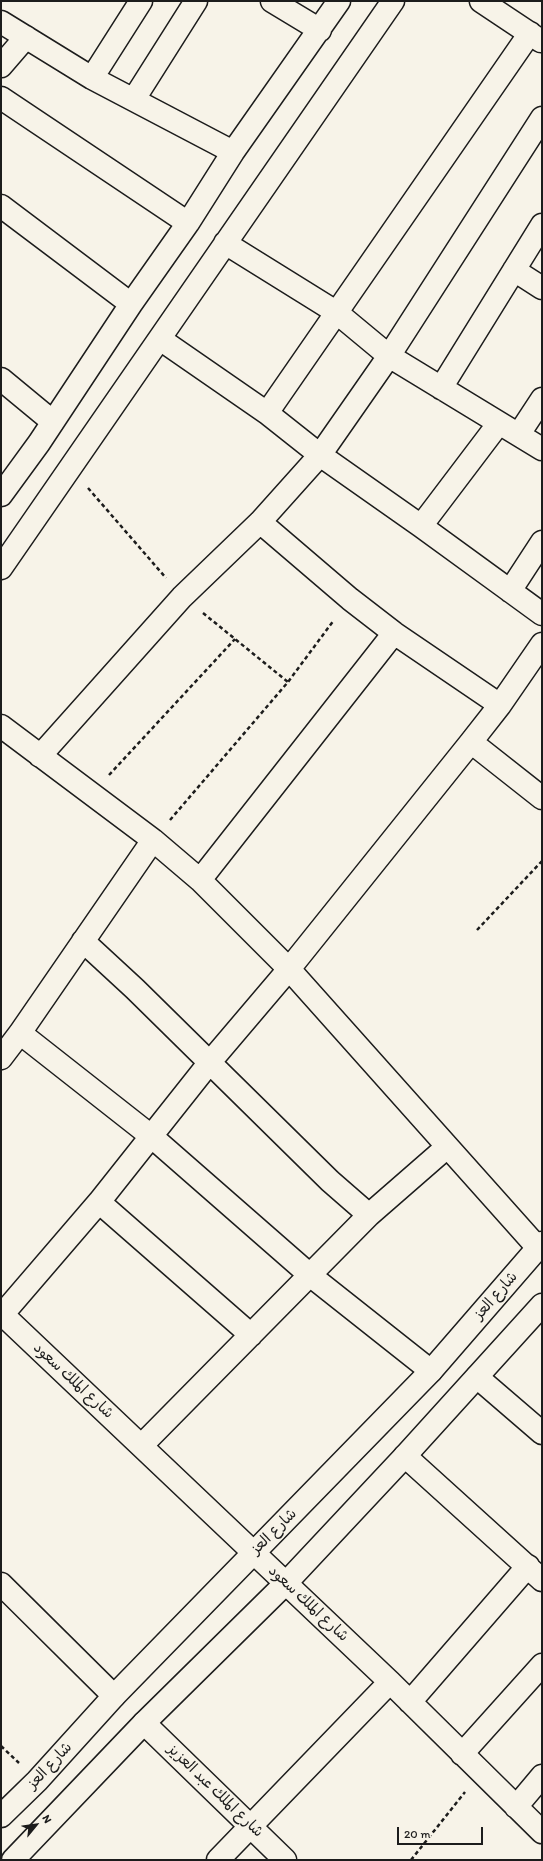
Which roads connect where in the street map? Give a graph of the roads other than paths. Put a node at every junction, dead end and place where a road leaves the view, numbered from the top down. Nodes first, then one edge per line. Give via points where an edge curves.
1 (196, 1) edge
2 (272, 1) edge
3 (339, 1) edge
4 (393, 1) edge
5 (481, 1) edge
6 (135, 3) edge
7 (1, 22) edge
8 (320, 30) junction
9 (26, 37) junction
10 (536, 37) edge
11 (1, 66) edge
12 (92, 78) junction
13 (1, 98) edge
14 (134, 99) junction
15 (542, 118) edge
16 (232, 152) junction
17 (1, 206) edge
18 (188, 223) junction
19 (542, 225) edge
20 (225, 244) junction
21 (514, 270) junction
22 (542, 288) edge
23 (131, 304) junction
24 (336, 312) junction
25 (160, 339) junction
26 (389, 356) junction
27 (1, 379) edge
28 (441, 388) junction
29 (542, 399) edge
30 (267, 413) junction
31 (53, 422) junction
32 (499, 424) junction
33 (519, 434) junction
34 (542, 448) edge
35 (320, 455) junction
36 (5, 481) edge
37 (260, 522) junction
38 (421, 526) junction
39 (542, 542) edge
40 (1, 568) edge
41 (510, 591) junction
42 (542, 614) edge
43 (394, 634) junction
44 (542, 644) edge
45 (500, 705) junction
46 (1, 726) edge
47 (471, 742) junction
48 (40, 756) junction
49 (542, 798) edge
50 (153, 840) junction
51 (200, 880) junction
52 (83, 940) junction
53 (288, 969) junction
54 (20, 1034) junction
55 (1, 1058) edge
56 (210, 1062) junction
57 (151, 1136) junction
58 (447, 1146) junction
59 (99, 1202) junction
60 (369, 1215) junction
61 (540, 1245) edge
62 (311, 1276) junction
63 (542, 1304) edge
64 (2, 1314) edge
65 (251, 1335) junction
66 (431, 1371) junction
67 (477, 1377) junction
68 (542, 1433) edge
69 (142, 1445) junction
70 (405, 1456) junction
71 (253, 1552) junction
72 (535, 1573) edge
73 (286, 1583) junction
74 (1, 1584) edge
75 (542, 1665) edge
76 (390, 1682) junction
77 (114, 1696) junction
78 (410, 1702) junction
79 (144, 1723) junction
80 (462, 1754) junction
81 (542, 1776) edge
82 (516, 1808) junction
83 (1, 1816) edge
84 (251, 1826) junction
85 (542, 1832) edge
86 (13, 1860) edge
87 (218, 1860) edge
88 (285, 1860) edge

1 - 14 street
2 - 8 street
3 - 8 street
4 - 20 street
5 - 10 street
6 - 12 street
7 - 9 street
8 - 16 street
9 - 11 street
9 - 12 street
10 - 24 street
12 - 14 street
13 - 18 street
14 - 16 street
15 - 26 street
16 - 18 street
17 - 23 street
18 - 23 street
19 - 21 street
20 - 24 street
20 - 25 street
21 - 22 street
21 - 28 street
23 - 31 street
24 - 26 street
24 - 30 street
25 - 30 street
25 - 40 street
26 - 28 street
26 - 35 street
27 - 31 street
28 - 32 street
29 - 33 street
30 - 35 street
31 - 36 street
32 - 33 street
32 - 38 street
33 - 34 street
35 - 37 street
35 - 38 street
37 - 43 street
37 - 48 street via 182,597
38 - 41 street
39 - 41 street
41 - 42 street
43 - 45 street
43 - 51 street
44 - 45 street
45 - 47 street
46 - 48 street
47 - 49 street
47 - 53 street
48 - 50 street
50 - 51 street
50 - 52 street
51 - 53 street
52 - 54 street
52 - 56 street
53 - 56 street
53 - 58 street
54 - 55 street
54 - 57 street
56 - 57 street
56 - 60 street
57 - 59 street
57 - 62 street
58 - 60 street
58 - 61 street
59 - 64 street
59 - 65 street
60 - 62 street
61 - 66 street, شارع العز
62 - 65 street
62 - 66 street
63 - 67 street
64 - 69 street, شارع الملك سعود
65 - 69 street
66 - 71 street, شارع العز
67 - 68 street
67 - 70 street
69 - 71 street, شارع الملك سعود
70 - 72 street
70 - 73 street
71 - 73 street, شارع الملك سعود
71 - 77 street, شارع العز
72 - 78 street
73 - 76 street, شارع الملك سعود
73 - 79 street
74 - 77 street
75 - 80 street
76 - 78 street, شارع الملك سعود
76 - 84 street
77 - 83 street, شارع العز via 37,1781
78 - 80 street, شارع الملك سعود
79 - 84 street, شارع الملك عبد العزيز
79 - 86 street
80 - 82 street, شارع الملك سعود
81 - 82 street
82 - 85 street, شارع الملك سعود
84 - 87 street
84 - 88 street, شارع الملك عبد العزيز

